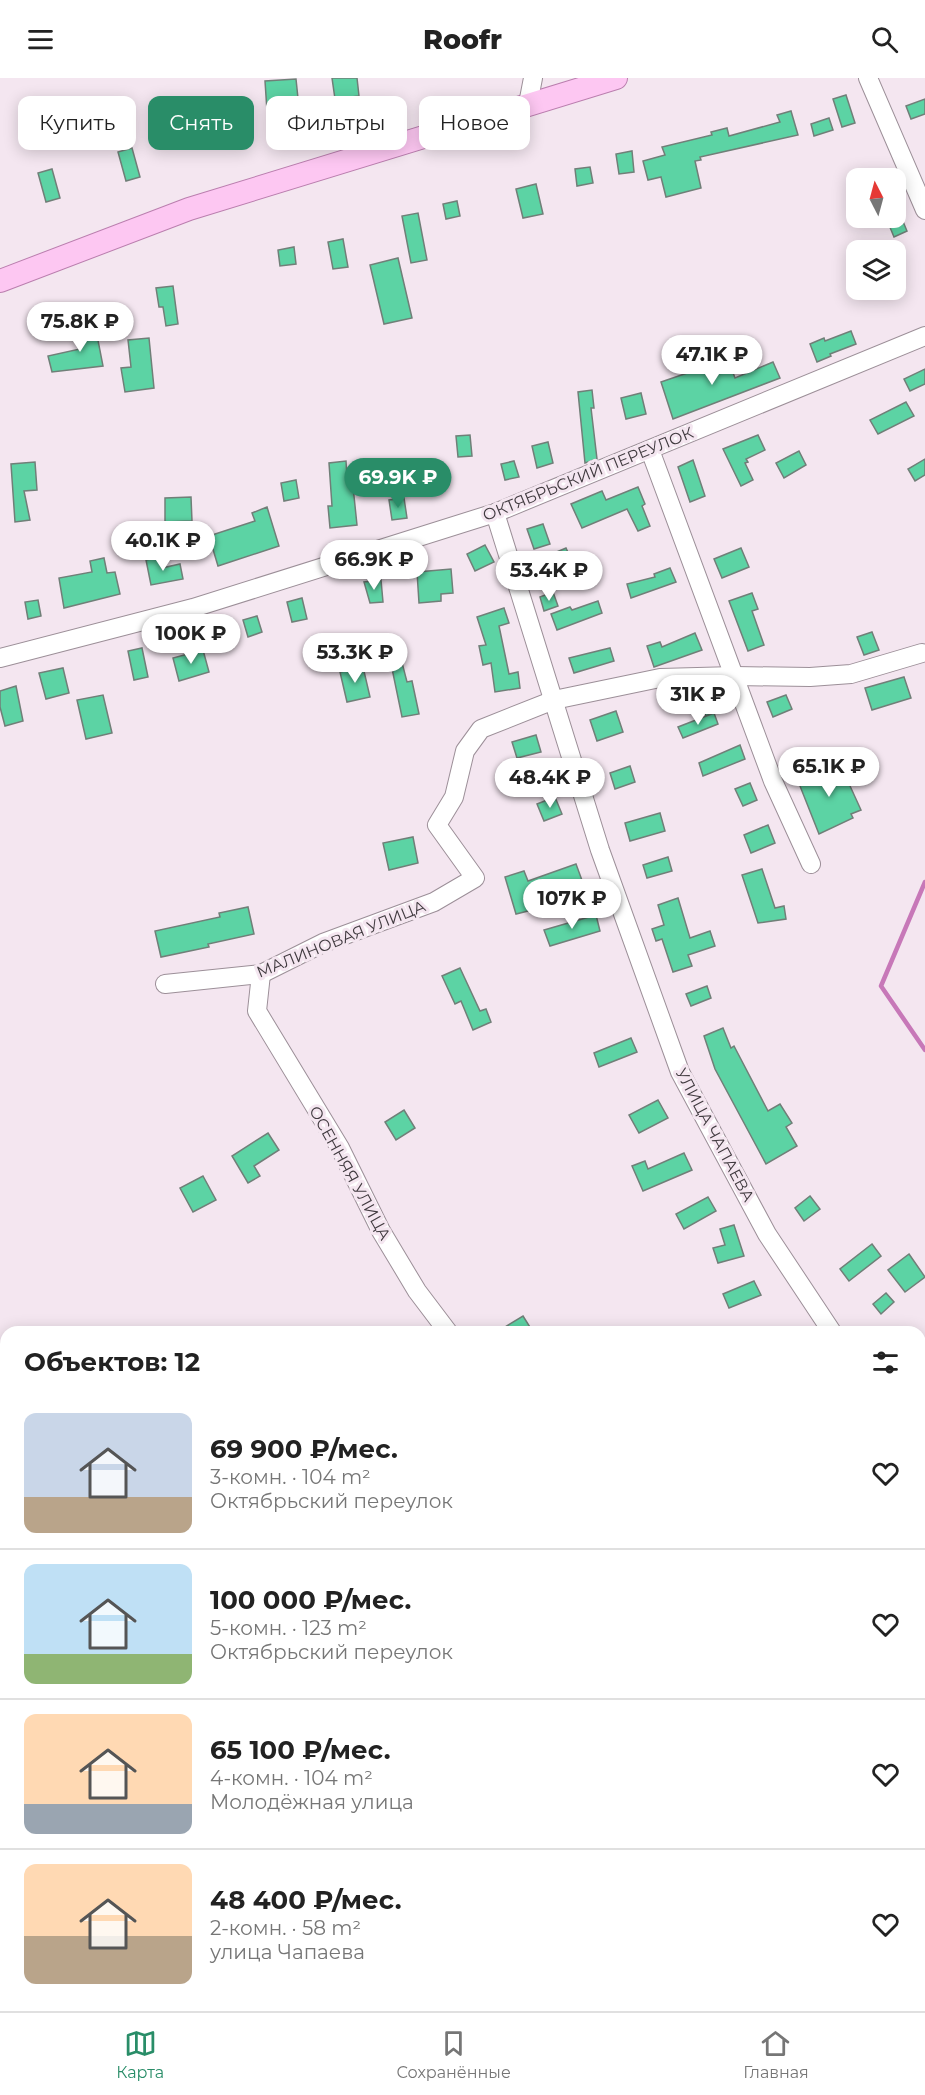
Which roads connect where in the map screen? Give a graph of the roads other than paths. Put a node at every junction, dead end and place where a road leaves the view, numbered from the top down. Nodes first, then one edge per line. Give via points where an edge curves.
1 (533, 78) edge
2 (616, 78) edge
3 (868, 78) edge
4 (530, 96) edge
5 (530, 103) edge
6 (419, 138) edge
7 (925, 210) edge
8 (0, 281) edge
9 (925, 336) edge
10 (650, 450) junction
11 (495, 513) junction
12 (922, 653) dead end
13 (0, 658) edge
14 (735, 676) junction
15 (554, 700) junction
16 (811, 864) dead end
17 (261, 975) junction
18 (165, 984) dead end
19 (444, 1326) edge
20 (828, 1326) edge

1 - 4 street
2 - 5 main road
3 - 7 street
6 - 8 main road via 189,209
9 - 10 street, ОКТЯБРЬСКИЙ ПЕРЕУЛОК
10 - 11 street, ОКТЯБРЬСКИЙ ПЕРЕУЛОК
10 - 14 street
11 - 13 street, ОКТЯБРЬСКИЙ ПЕРЕУЛОК via 193,608
11 - 15 street, УЛИЦА ЧАПАЕВА
12 - 14 street via 851,674
14 - 15 street via 660,678
14 - 16 street via 773,781
15 - 17 street, МАЛИНОВАЯ УЛИЦА via 481,729 465,751 454,797 437,825 475,878 434,902 323,943
15 - 20 street, УЛИЦА ЧАПАЕВА via 600,850 680,1072 767,1234
17 - 18 street, МАЛИНОВАЯ УЛИЦА
17 - 19 street, ОСЕННЯЯ УЛИЦА via 256,1011 340,1148 381,1231

